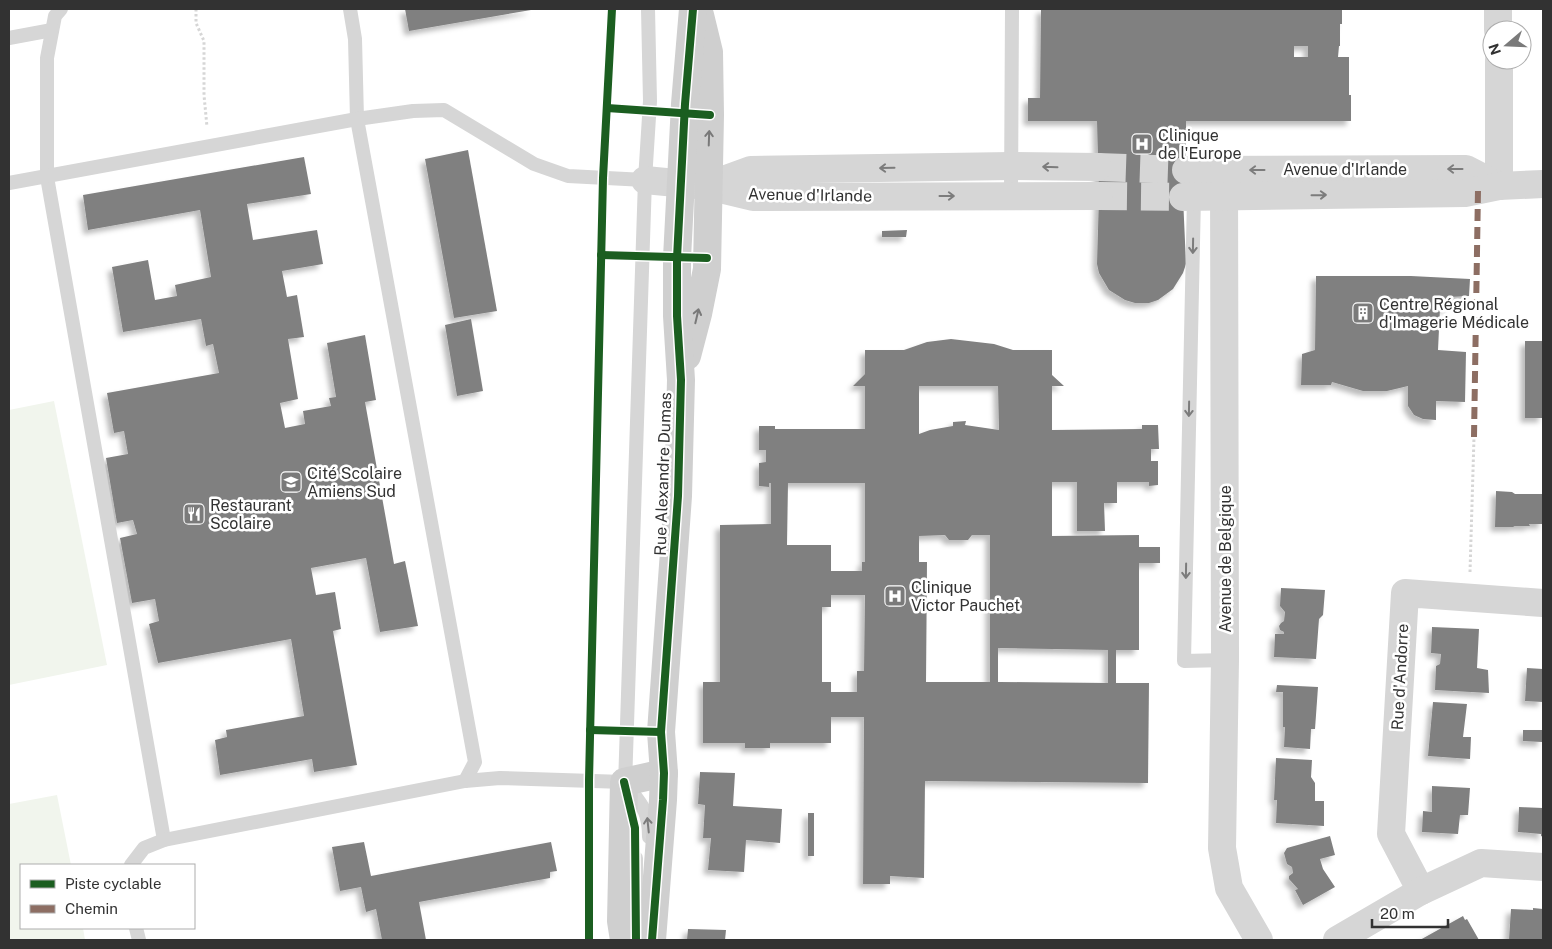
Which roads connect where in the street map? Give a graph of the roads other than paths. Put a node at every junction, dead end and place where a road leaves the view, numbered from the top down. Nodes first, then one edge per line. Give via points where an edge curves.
1 (61, 9) edge
2 (350, 9) edge
3 (648, 9) edge
4 (694, 9) edge
5 (699, 9) edge
6 (1012, 9) edge
7 (52, 30) junction
8 (9, 38) edge
9 (1498, 70) edge
10 (357, 119) junction
11 (1011, 166) junction
12 (1098, 168) tunnel mouth
13 (1186, 170) tunnel mouth
14 (1224, 170) junction
15 (47, 177) junction
16 (645, 180) junction
17 (9, 183) edge
18 (1543, 184) edge
19 (694, 185) junction
20 (1499, 186) junction
21 (1011, 195) junction
22 (1099, 196) tunnel mouth
23 (1188, 197) joint
24 (1223, 197) junction
25 (1543, 603) edge
26 (1225, 660) junction
27 (664, 773) junction
28 (465, 781) junction
29 (624, 782) junction
30 (164, 840) junction
31 (131, 864) edge
32 (1543, 867) edge
33 (656, 890) junction
34 (1421, 891) junction
35 (624, 940) edge
36 (636, 940) edge
37 (652, 940) edge
38 (1259, 940) edge
39 (1337, 940) edge

1 - 7 lane via 55,16
2 - 10 lane via 355,39
3 - 16 lane via 650,101
4 - 19 street, Rue Alexandre Dumas via 685,104
19 -> 5 street, Rue Alexandre Dumas via 710,115 709,52
6 - 11 lane
7 - 8 lane
7 - 15 lane via 47,58
9 - 20 street
10 - 15 lane
10 - 16 lane via 444,110 534,164 568,176
10 - 28 lane via 476,762
12 -> 11 street, Avenue d'Irlande
11 -> 19 street, Avenue d'Irlande via 751,170
11 - 21 lane
13 - 14 street, Avenue d'Irlande
20 -> 14 street, Avenue d'Irlande via 1466,169
14 - 24 street, Avenue de Belgique
15 - 17 lane
15 - 30 lane
16 - 19 street
16 - 29 lane
18 - 20 street, Avenue d'Irlande
19 -> 21 street, Avenue d'Irlande via 752,198
19 - 27 street, Rue Alexandre Dumas via 707,269 681,380 678,496 661,732
24 -> 20 street, Avenue d'Irlande via 1465,193
21 - 22 street, Avenue d'Irlande
23 - 24 street, Avenue d'Irlande
23 -> 26 lane via 1184,661
24 - 26 street, Avenue de Belgique
25 - 34 street, Rue d'Andorre via 1405,593 1391,834
26 - 38 street, Avenue de Belgique via 1222,848 1229,888
27 - 29 street
27 - 33 street, Rue Alexandre Dumas
28 - 29 lane via 500,778
28 - 30 lane
33 -> 29 lane via 648,865 649,823 645,809
29 - 35 street via 621,921
29 - 36 lane via 635,828
30 - 31 lane via 144,848
32 - 34 street via 1481,863
33 - 37 street, Rue Alexandre Dumas
34 - 39 street

